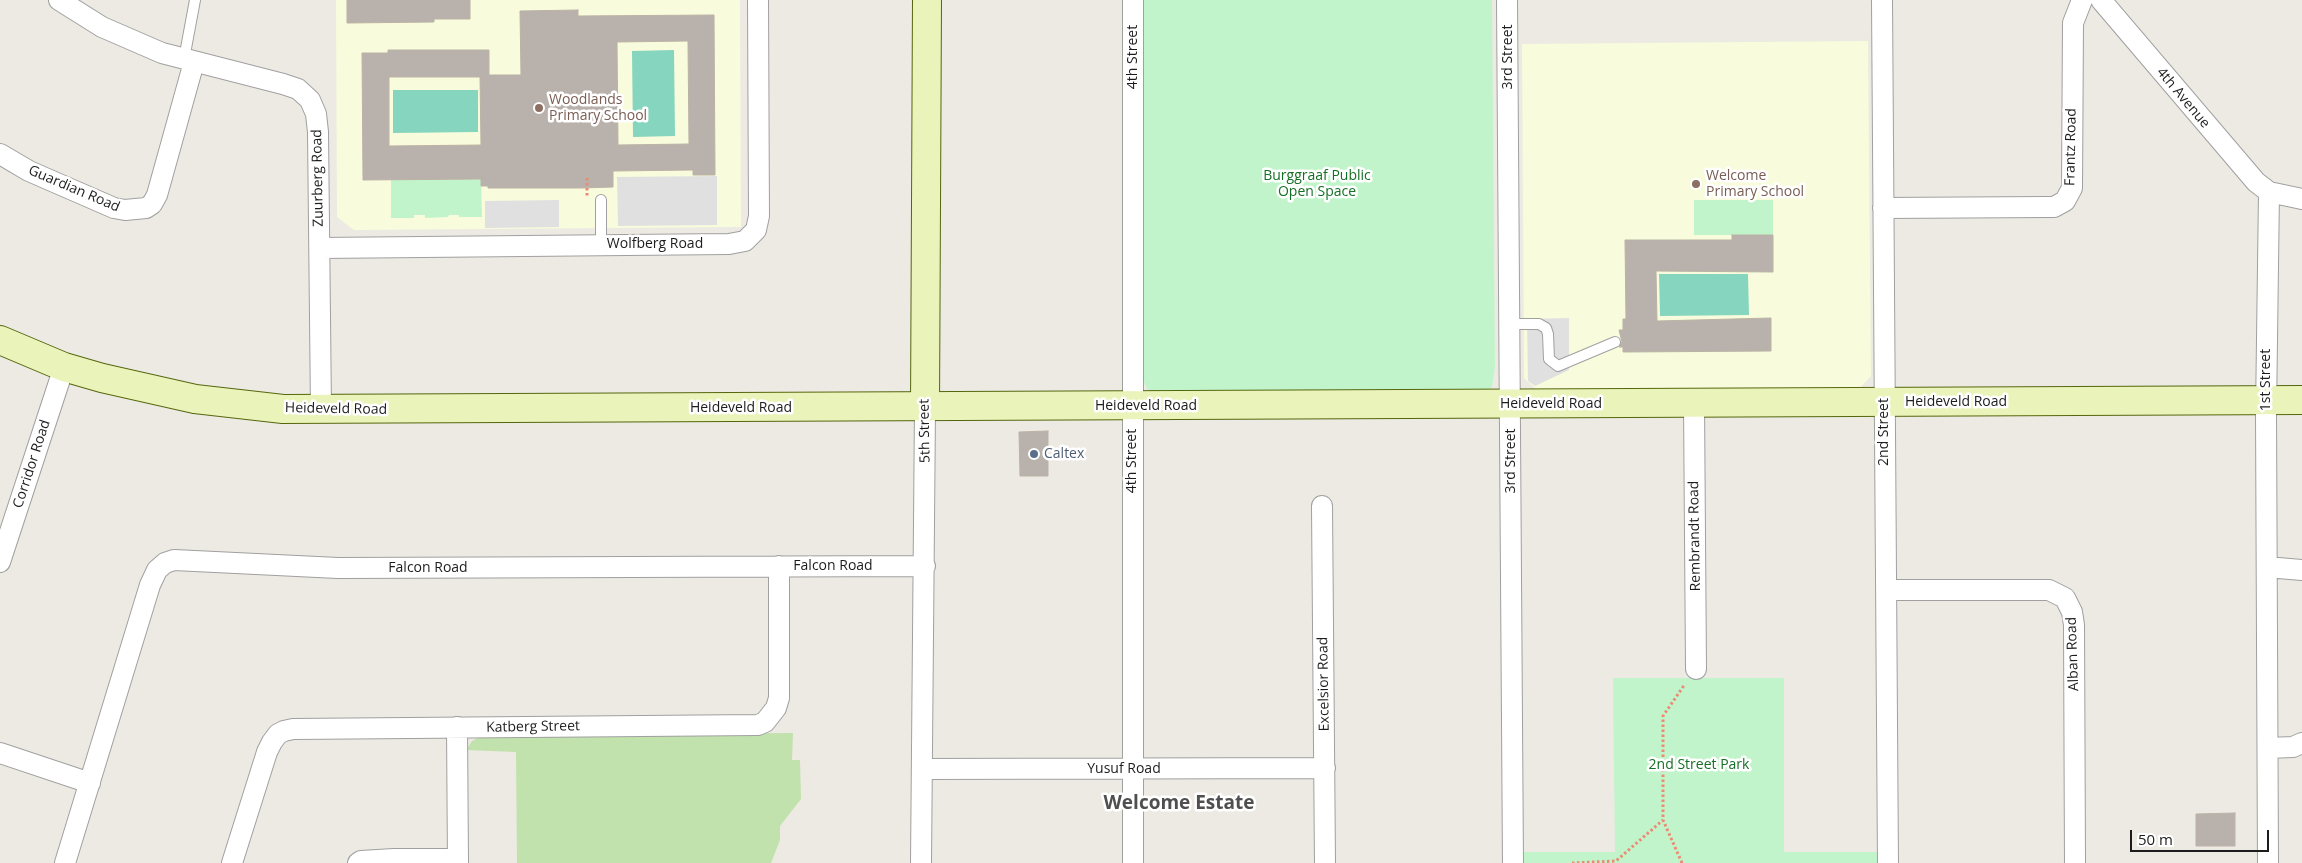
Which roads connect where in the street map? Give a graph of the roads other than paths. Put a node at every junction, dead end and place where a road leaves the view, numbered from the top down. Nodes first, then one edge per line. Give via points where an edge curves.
1 (59, 0) edge
2 (195, 0) edge
3 (758, 0) edge
4 (927, 0) edge
5 (1132, 0) edge
6 (1507, 0) edge
7 (1882, 0) edge
8 (2082, 0) edge
9 (2101, 0) edge
10 (189, 61) junction
11 (0, 154) edge
12 (2269, 192) junction
13 (2302, 199) edge
14 (601, 200) dead end
15 (1883, 208) junction
16 (602, 244) junction
17 (320, 248) junction
18 (1509, 324) junction
19 (0, 340) edge
20 (1615, 342) dead end
21 (64, 367) junction
22 (2302, 400) edge
23 (2266, 401) junction
24 (1884, 403) junction
25 (1510, 404) junction
26 (1694, 404) junction
27 (1132, 406) junction
28 (925, 408) junction
29 (321, 410) junction
30 (1322, 506) dead end
31 (0, 562) edge
32 (779, 566) junction
33 (925, 566) junction
34 (2267, 567) junction
35 (2302, 570) edge
36 (1886, 590) junction
37 (1696, 669) road end
38 (457, 728) junction
39 (2302, 743) edge
40 (2268, 748) junction
41 (0, 753) edge
42 (1325, 768) junction
43 (922, 769) junction
44 (1132, 769) junction
45 (90, 783) junction
46 (458, 861) edge
47 (65, 863) edge
48 (232, 863) edge
49 (358, 863) edge
50 (921, 863) edge
51 (1133, 863) edge
52 (1326, 863) edge
53 (1513, 863) edge
54 (1888, 863) edge
55 (2074, 863) edge
56 (2268, 863) edge

1 - 10 street, Zuurberg Road via 109,30
2 - 10 lane
3 - 16 street, Wolfberg Road via 759,216 756,230 745,241 737,243
4 - 28 street, 5th Street
5 - 27 street, 4th Street
6 - 18 street, 3rd Street
7 - 15 street, 2nd Street
8 - 15 street, Frantz Road via 2072,24 2072,188 2065,201 2054,207
9 - 12 street, 4th Avenue via 2246,172
10 - 11 street, Guardian Road via 157,195 146,208 114,208 29,171
10 - 17 street, Zuurberg Road via 283,84 298,89 310,100 318,132
12 - 13 street
12 - 23 street, 1st Street
14 - 16 lane
15 - 24 street, 2nd Street
16 - 17 street, Wolfberg Road
17 - 29 street, Zuurberg Road
18 - 20 lane via 1539,324 1546,328 1549,359 1558,366
18 - 25 street, 3rd Street
19 - 21 street, Heideveld Road
21 - 29 street, Heideveld Road via 195,399
21 - 31 street, Corridor Road
22 - 23 street, Heideveld Road
23 - 24 street, Heideveld Road
23 - 34 street, 1st Street
24 - 26 street, Heideveld Road
24 - 36 street, 2nd Street
25 - 26 street, Heideveld Road
25 - 27 street, Heideveld Road
25 - 53 street, 3rd Street
26 - 37 street, Rembrandt Road
27 - 28 street, Heideveld Road
27 - 44 street, 4th Street
28 - 29 street, Heideveld Road
28 - 33 street, 5th Street
30 - 42 street, Excelsior Road
32 - 33 street, Falcon Road
32 - 38 street, Katberg Street via 779,698 765,722 758,725
32 - 45 street, Falcon Road via 338,568 174,560 158,570 150,585
33 - 43 street, 5th Street
34 - 35 street
34 - 40 street, 1st Street
36 - 54 street, 2nd Street
36 - 55 street, Alban Road via 2049,590 2065,598 2074,625
38 - 46 street
38 - 48 street, Katberg Street via 293,729 278,734 267,752
39 - 40 street via 2293,747
40 - 56 street, 1st Street
41 - 45 street
42 - 44 street, Yusuf Road
42 - 52 street, Excelsior Road
43 - 44 street, Yusuf Road
43 - 50 street, 5th Street
44 - 51 street, 4th Street
45 - 47 street
46 - 49 street via 394,859

